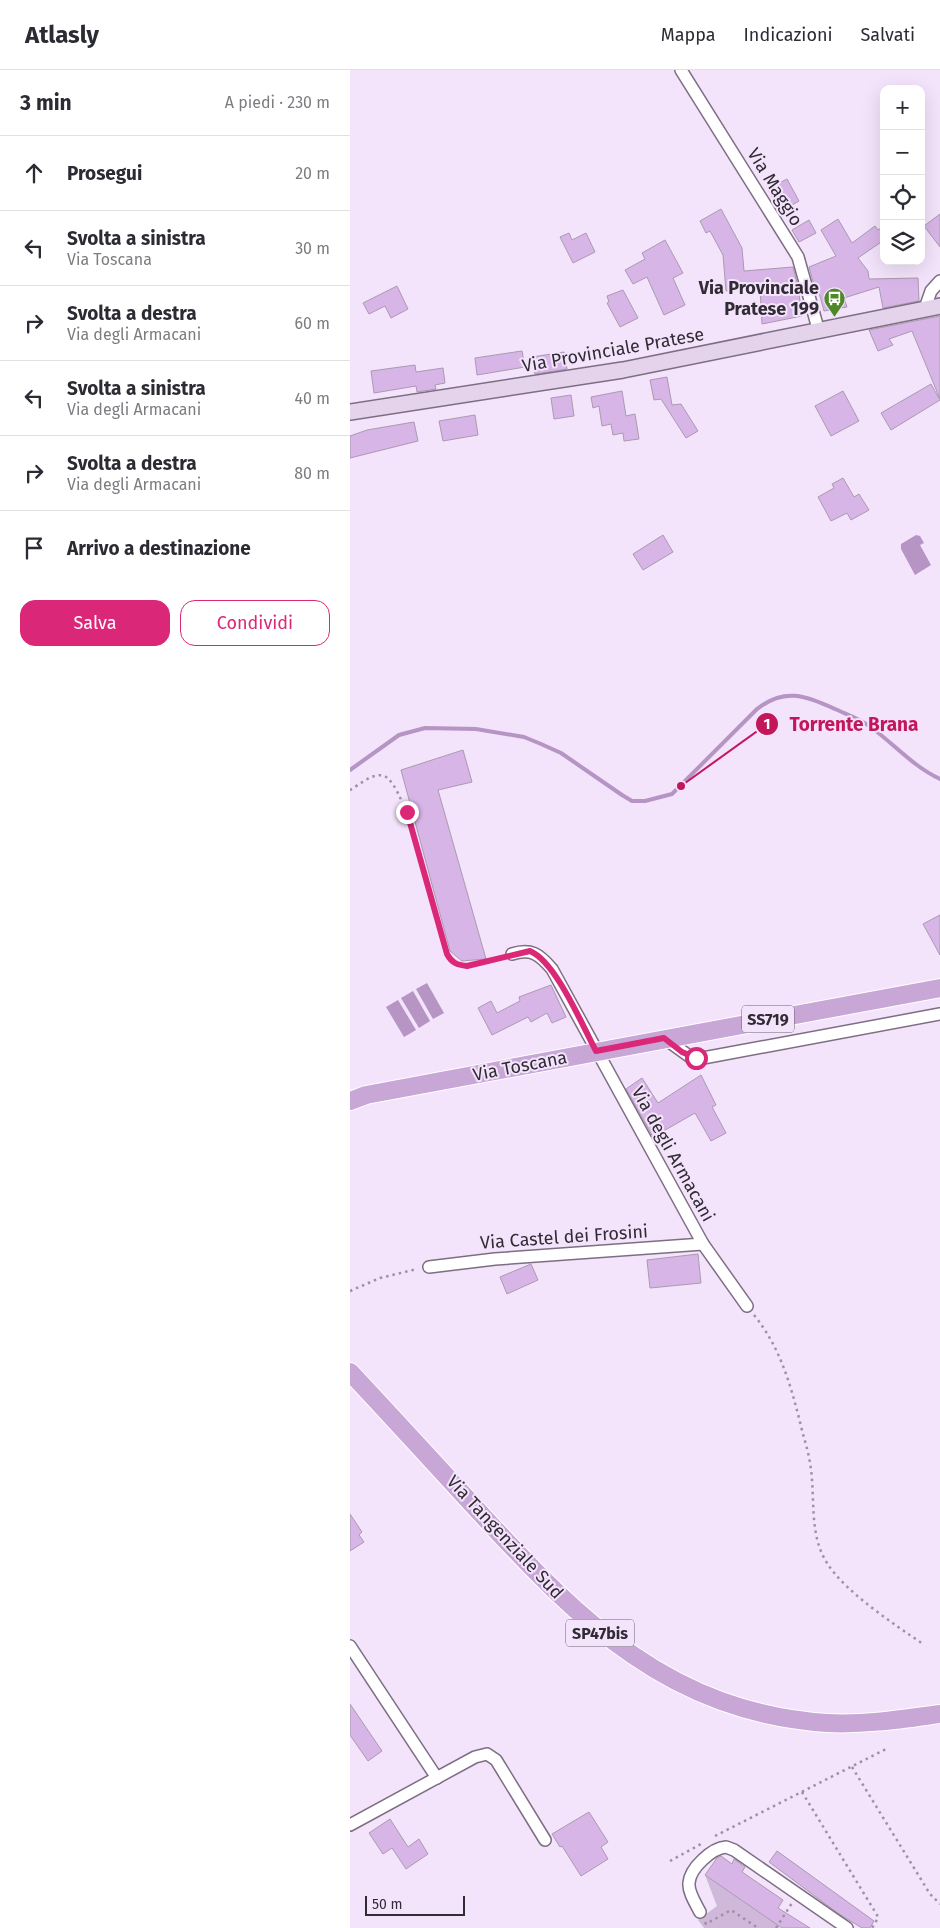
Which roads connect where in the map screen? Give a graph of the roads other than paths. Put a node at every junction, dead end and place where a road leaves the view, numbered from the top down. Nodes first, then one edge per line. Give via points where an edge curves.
1 (681, 70) edge
2 (940, 281) edge
3 (933, 307) edge
4 (819, 332) junction
5 (350, 412) edge
6 (512, 954) road end
7 (940, 988) edge
8 (940, 1014) edge
9 (664, 1038) junction
10 (596, 1051) junction
11 (355, 1097) edge
12 (703, 1244) junction
13 (429, 1266) road end
14 (747, 1306) road end
15 (350, 1372) edge
16 (350, 1646) edge
17 (940, 1714) edge
18 (436, 1778) junction
19 (350, 1825) edge
20 (545, 1840) dead end
21 (700, 1912) road end
22 (847, 1928) edge

1 - 4 street, Via Maggio via 798,258
2 - 3 street via 931,291
3 - 4 street, Via Provinciale Pratese
4 - 5 street, Via Provinciale Pratese via 622,370
6 - 10 street, Via degli Armacani via 530,951 552,969
7 - 9 main road, Via Toscana / SS719
8 - 9 street via 703,1058 689,1056
9 - 10 main road, Via Toscana / SS719
10 - 11 main road, Via Toscana / SS719
10 - 12 street, Via degli Armacani
12 - 13 street, Via Castel dei Frosini
12 - 14 street, Via degli Armacani
15 - 17 main road, Via Tangenziale Sud / SP47bis via 549,1586 595,1629 650,1667 726,1703 795,1719 863,1723
16 - 18 street
18 - 19 street
18 - 20 street via 479,1756 491,1755
21 - 22 street via 689,1881 708,1856 723,1847 734,1850

